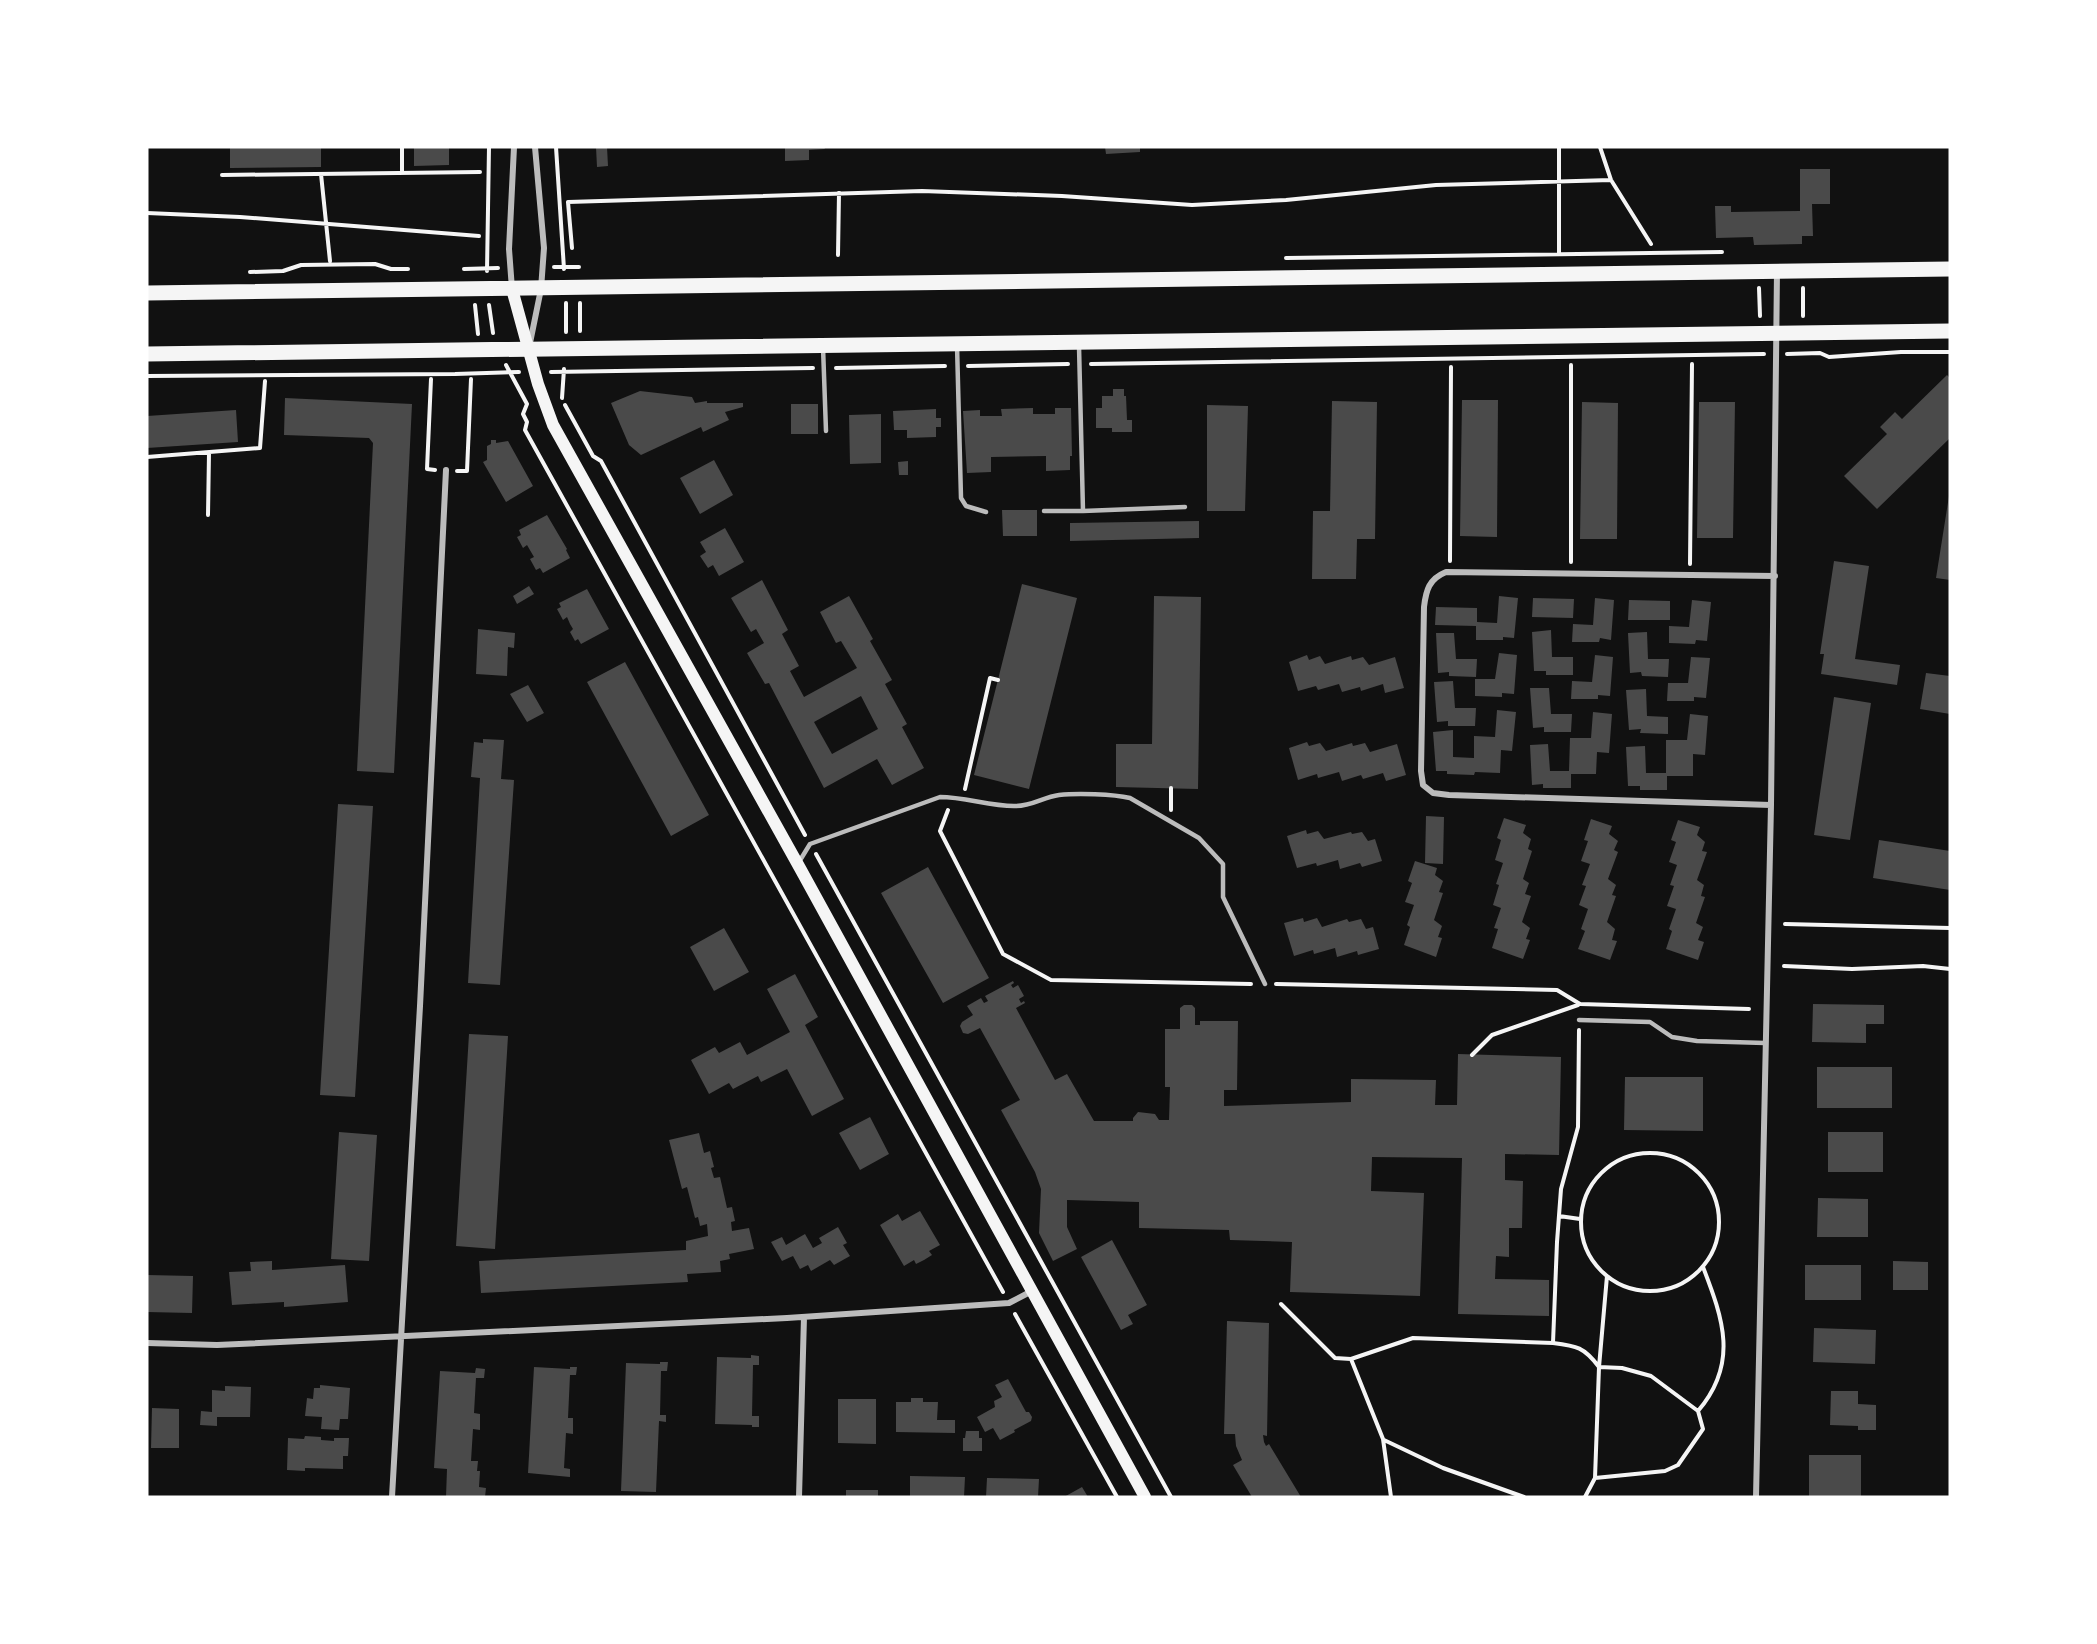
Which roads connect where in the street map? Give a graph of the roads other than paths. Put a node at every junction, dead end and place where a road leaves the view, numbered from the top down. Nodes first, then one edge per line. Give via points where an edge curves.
1 (514, 147) edge
2 (535, 147) edge
3 (1950, 269) edge
4 (1777, 271) junction
5 (512, 289) junction
6 (541, 289) junction
7 (147, 293) edge
8 (1950, 331) edge
9 (1777, 333) junction
10 (1079, 343) junction
11 (957, 344) junction
12 (823, 346) junction
13 (528, 350) junction
14 (147, 354) edge
15 (826, 431) dead end
16 (446, 470) road end
17 (1185, 507) dead end
18 (1044, 511) dead end
19 (1083, 511) junction
20 (986, 512) dead end
21 (1775, 576) junction
22 (1771, 806) junction
23 (798, 864) junction
24 (1265, 984) road end
25 (1579, 1020) road end
26 (1766, 1043) junction
27 (1032, 1291) junction
28 (804, 1317) junction
29 (402, 1336) junction
30 (147, 1344) edge
31 (392, 1497) edge
32 (799, 1497) edge
33 (1145, 1497) edge
34 (1756, 1497) edge

1 - 5 street via 509,249
2 - 6 street via 544,248
3 - 4 main road
4 - 6 main road
4 - 9 street
5 - 6 main road
5 - 7 main road
5 - 13 main road
6 - 13 street
8 - 9 main road
9 - 10 main road
9 - 21 street
10 - 11 main road
10 - 19 lane
11 - 12 main road
11 - 20 lane via 961,498 966,506
12 - 13 main road
12 - 15 lane
13 - 14 main road
13 - 23 main road via 554,425
16 - 29 street
17 - 19 lane
18 - 19 lane
21 - 22 street
21 - 22 street via 1446,572 1438,575 1426,592 1424,607 1421,759 1423,785 1432,793
22 - 26 street
23 - 24 lane via 810,844 940,797 1013,807 1059,795 1130,798 1199,838 1223,864 1223,897
23 - 27 main road
25 - 26 lane via 1650,1022 1672,1037
26 - 34 street
27 - 28 street via 1009,1303
27 - 33 main road
28 - 29 street
28 - 32 street
29 - 30 street via 217,1346
29 - 31 street

